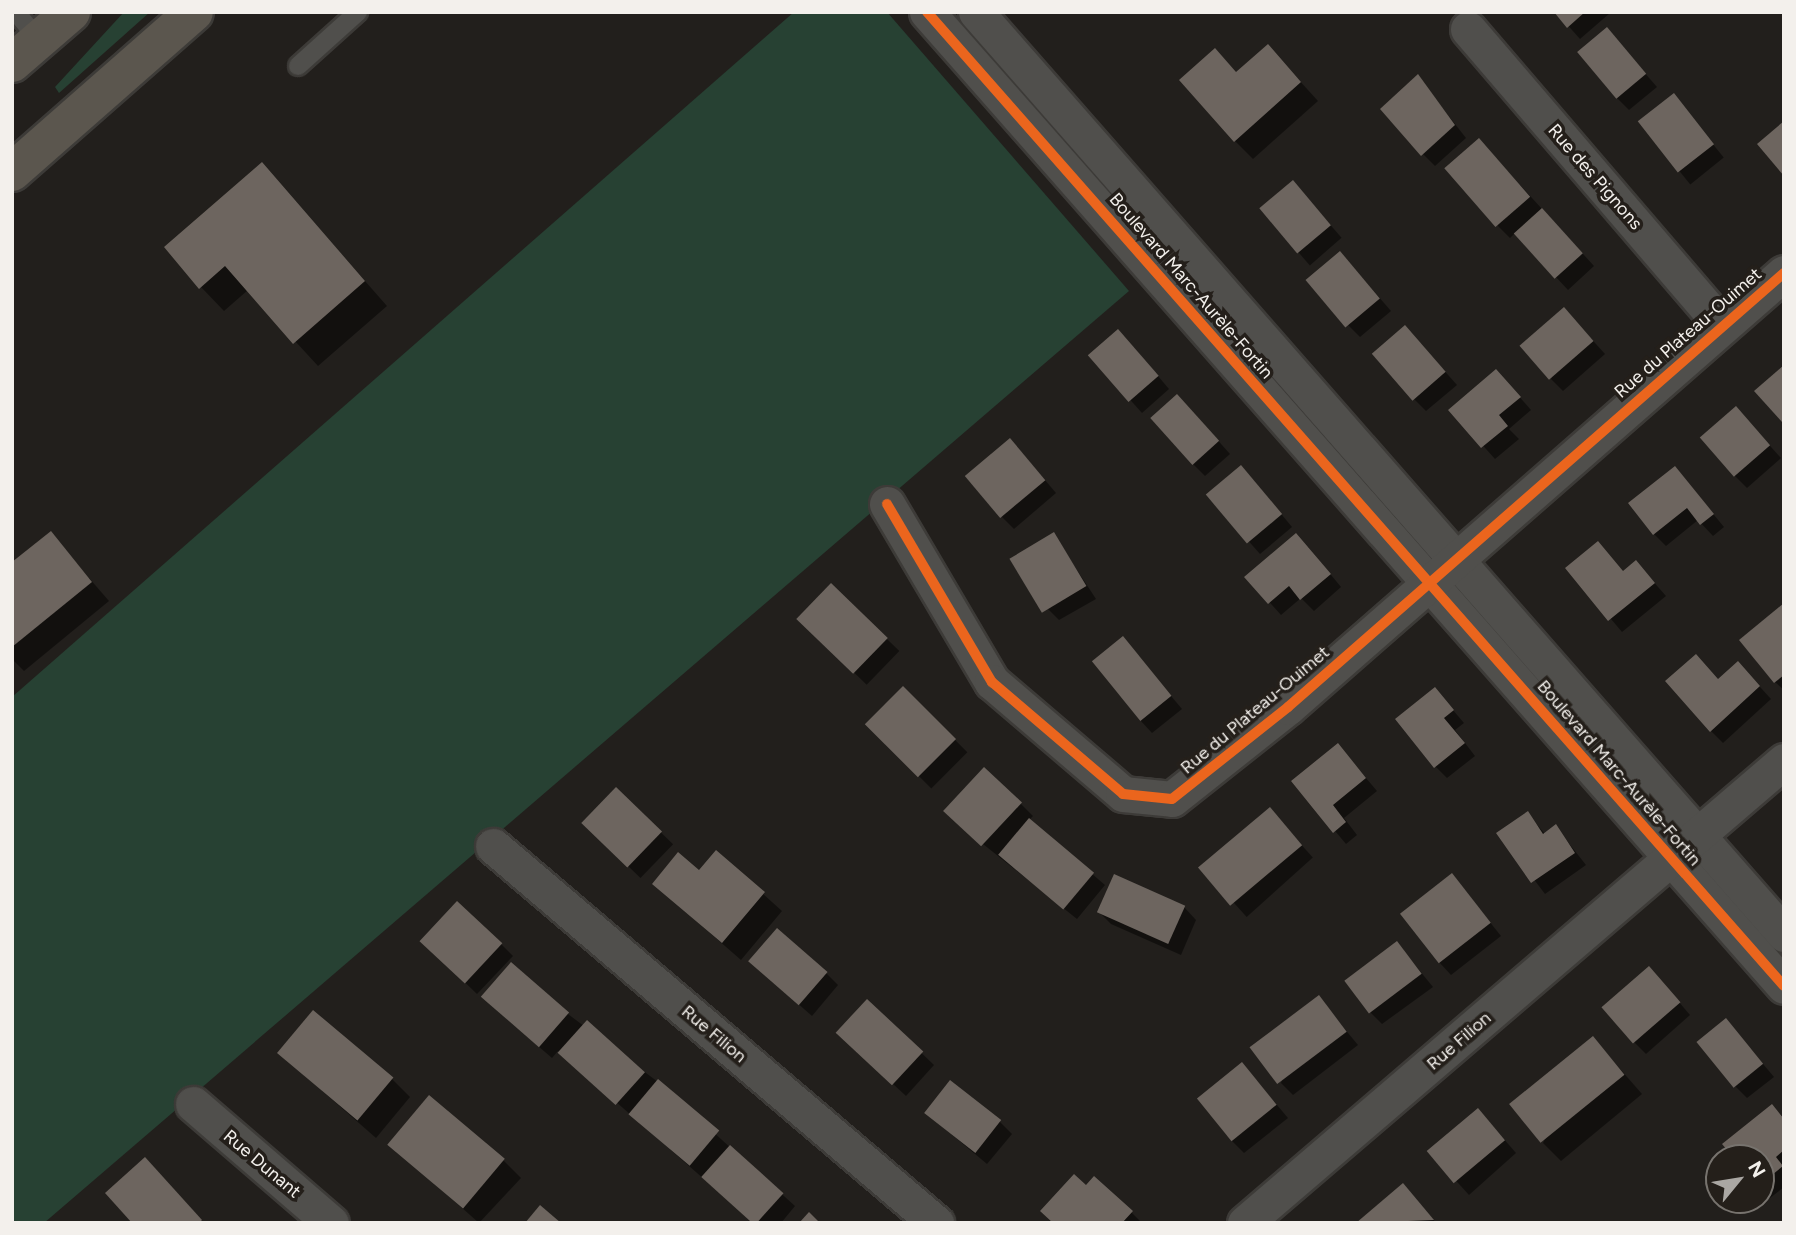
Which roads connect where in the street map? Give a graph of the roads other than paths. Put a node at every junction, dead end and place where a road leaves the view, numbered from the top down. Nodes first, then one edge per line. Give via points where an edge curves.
1 (71, 12) edge
2 (194, 12) edge
3 (358, 12) edge
4 (928, 12) edge
5 (976, 12) edge
6 (1468, 29) dead end
7 (23, 38) edge
8 (298, 66) dead end
9 (12, 172) edge
10 (1784, 273) edge
11 (1723, 326) junction
12 (887, 504) dead end
13 (1457, 558) junction
14 (1428, 583) junction
15 (1784, 761) edge
16 (1697, 836) junction
17 (493, 846) dead end
18 (1672, 858) junction
19 (1784, 934) edge
20 (1784, 986) edge
21 (193, 1104) dead end
22 (331, 1223) edge
23 (936, 1223) edge
24 (1245, 1223) edge

1 - 7 main road
2 - 9 main road
3 - 8 lane
4 - 14 street, Boulevard Marc-Aurèle-Fortin
5 - 13 street, Boulevard Marc-Aurèle-Fortin
6 - 11 street, Rue des Pignons
10 - 11 street, Rue du Plateau-Ouimet
11 - 13 street, Rue du Plateau-Ouimet
12 - 14 street, Rue du Plateau-Ouimet via 992,682 1132,798 1182,794
13 - 14 street
13 - 16 street, Boulevard Marc-Aurèle-Fortin
14 - 18 street, Boulevard Marc-Aurèle-Fortin
15 - 16 street
16 - 18 street, Boulevard Marc-Aurèle-Fortin
16 - 19 street, Boulevard Marc-Aurèle-Fortin
17 - 23 street, Rue Filion
18 - 20 street, Boulevard Marc-Aurèle-Fortin
18 - 24 street, Rue Filion
21 - 22 street, Rue Dunant

